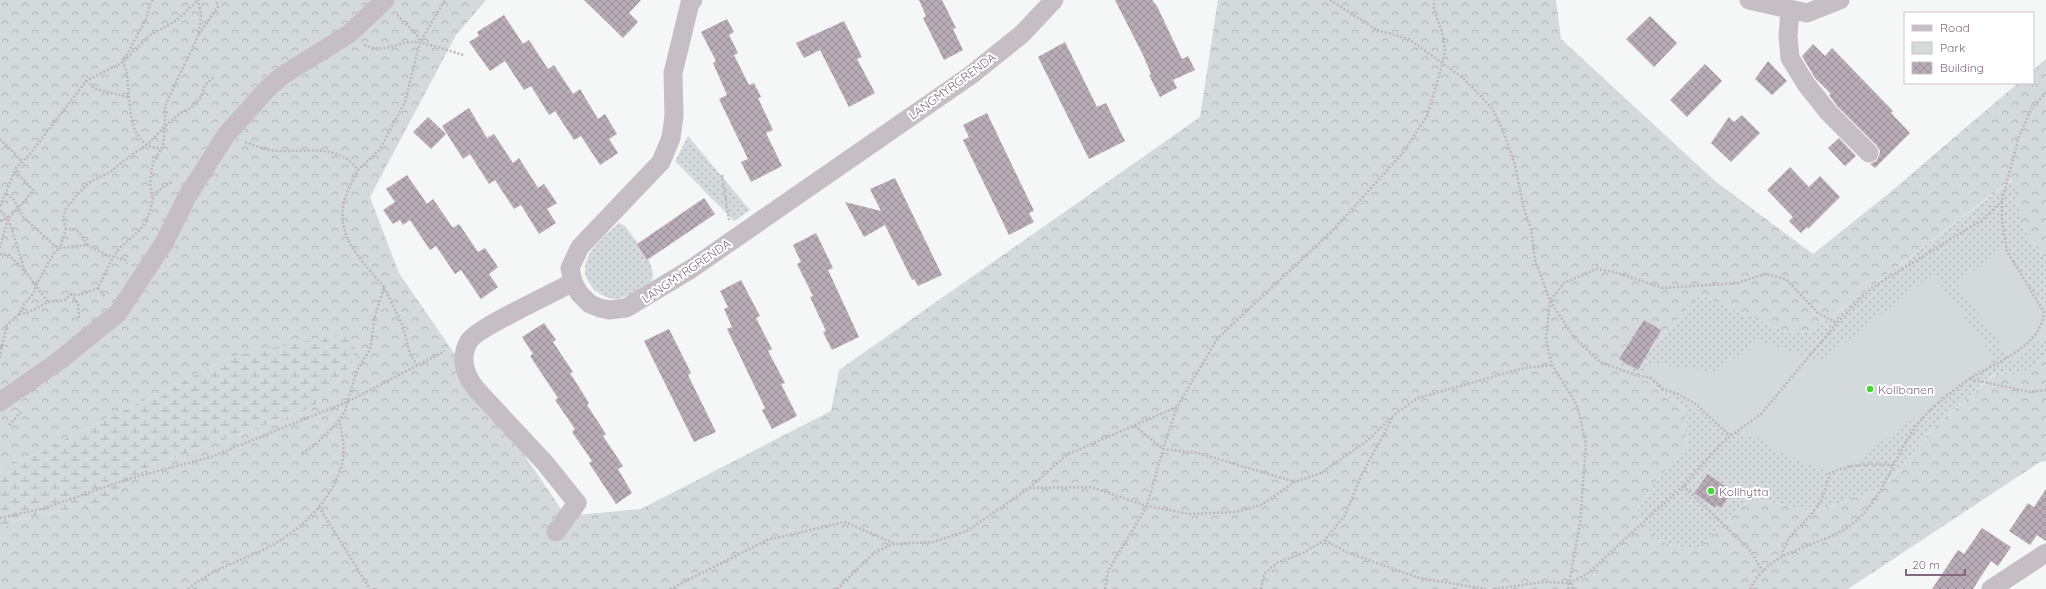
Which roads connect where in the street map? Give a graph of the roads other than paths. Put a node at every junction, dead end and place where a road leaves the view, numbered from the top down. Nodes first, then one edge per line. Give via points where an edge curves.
1 (693, 0) edge
2 (1054, 0) edge
3 (1749, 0) edge
4 (1840, 0) edge
5 (384, 2) edge
6 (1790, 10) junction
7 (1869, 153) dead end
8 (573, 282) junction
9 (0, 402) edge
10 (556, 532) dead end
11 (2046, 553) edge
12 (1991, 589) edge

1 - 8 street via 690,3 673,73 674,116 671,138 661,162 580,247 570,268
2 - 8 street, LANGMYRGRENDA via 1022,34 971,75 691,269 626,308 609,310 590,304 578,293
3 - 6 street
4 - 6 street via 1807,13
5 - 9 street via 349,34 283,75 268,88 226,135 199,177 164,243 118,313 87,339
6 - 7 street via 1790,58 1829,113
8 - 10 street via 484,328 470,340 463,361 468,379 577,502
11 - 12 street

